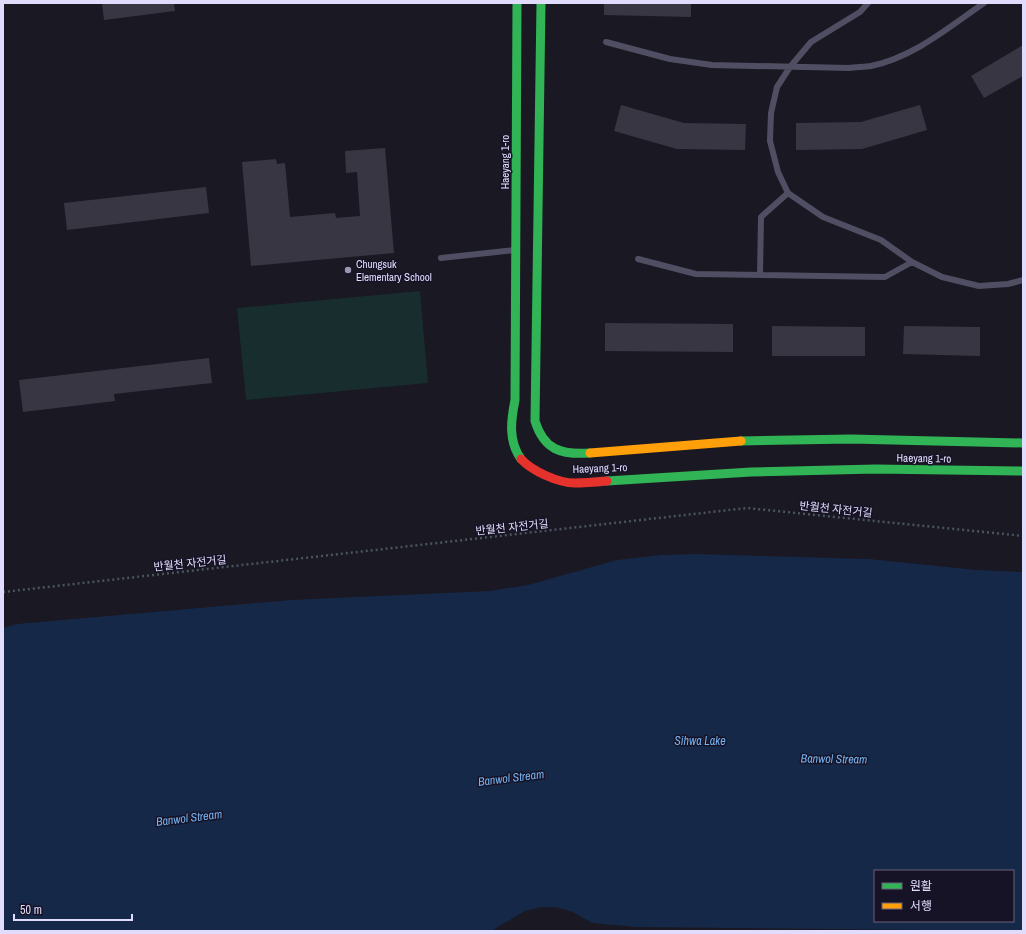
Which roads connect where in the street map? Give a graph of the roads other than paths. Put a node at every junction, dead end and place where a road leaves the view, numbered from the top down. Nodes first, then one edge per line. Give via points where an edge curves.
1 (517, 3) edge
2 (542, 3) edge
3 (868, 3) edge
4 (984, 3) edge
5 (606, 42) dead end
6 (790, 67) junction
7 (788, 193) junction
8 (516, 250) junction
9 (441, 258) dead end
10 (638, 259) dead end
11 (912, 262) junction
12 (760, 275) junction
13 (1023, 280) edge
14 (1023, 443) edge
15 (1023, 471) edge

1 - 8 street, Haeyang 1-ro
2 - 14 street, Haeyang 1-ro via 536,421 542,439 550,447 574,454 746,441 851,439
3 - 6 lane via 860,12 811,42
4 - 6 lane via 913,51 895,59 863,67
5 - 6 lane via 670,59 712,64
6 - 7 lane via 777,87 770,113 770,141 778,172
7 - 11 lane via 823,217 881,240
7 - 12 lane via 761,217
8 - 9 lane
8 - 15 street, Haeyang 1-ro via 515,400 512,438 521,460 546,476 573,482 751,472 875,469
10 - 12 lane via 696,274
11 - 12 lane via 885,277
11 - 13 lane via 942,277 978,286

